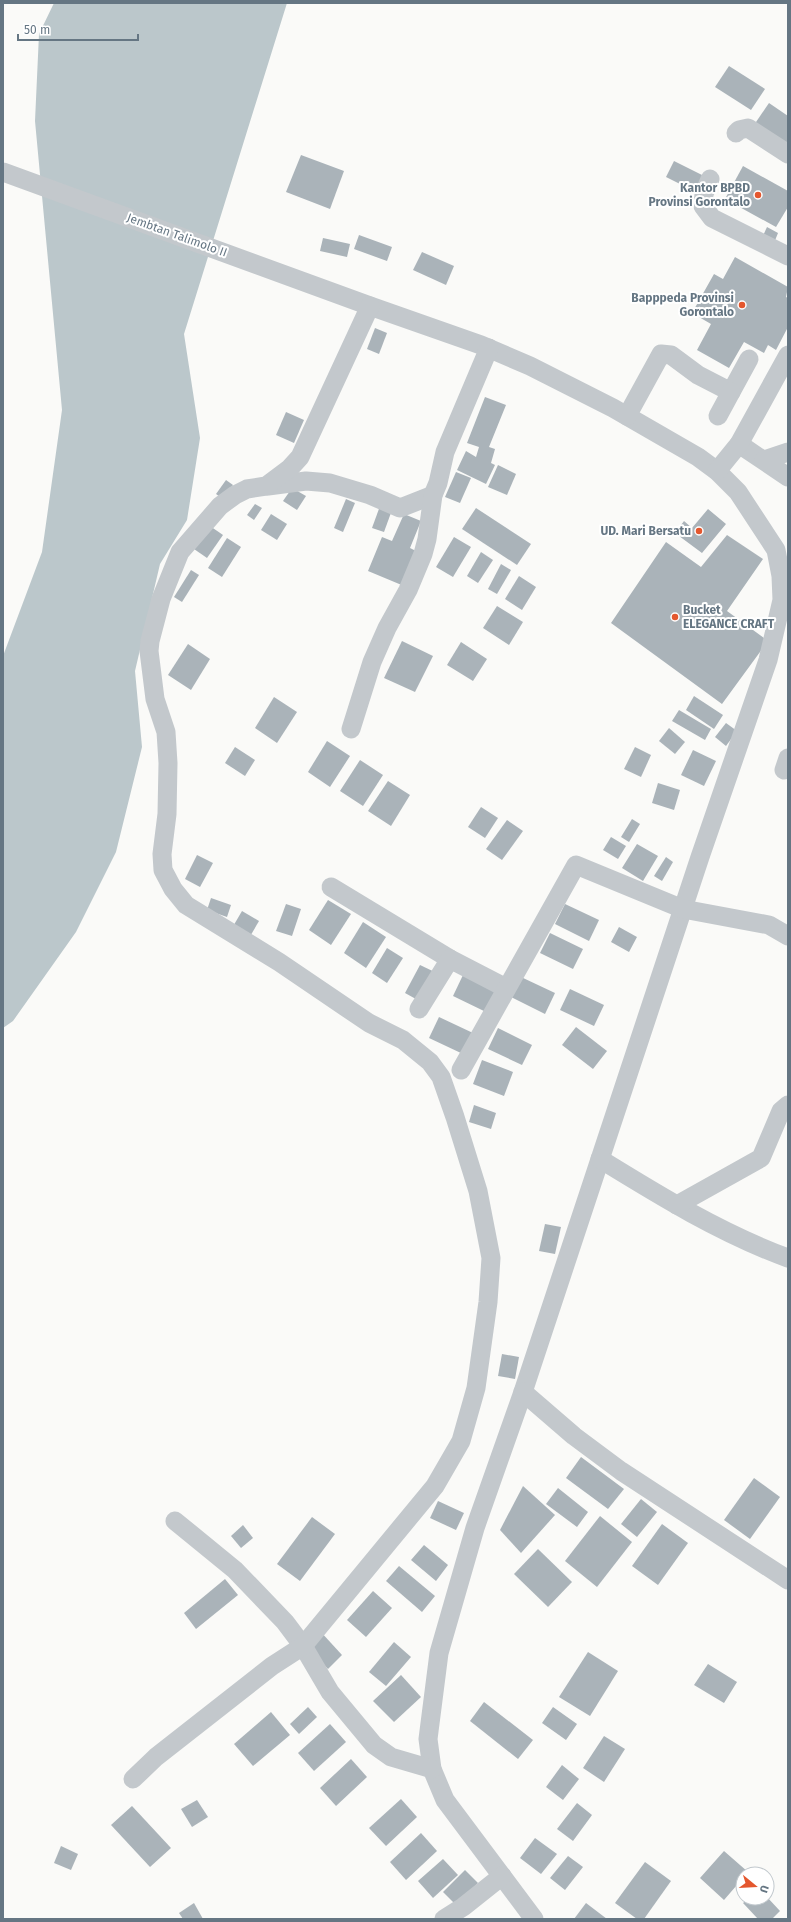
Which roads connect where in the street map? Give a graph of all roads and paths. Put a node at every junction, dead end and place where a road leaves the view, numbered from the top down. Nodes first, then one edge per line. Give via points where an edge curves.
1 (736, 133) dead end
2 (788, 154) edge
3 (3, 172) edge
4 (710, 179) dead end
5 (788, 256) edge
6 (370, 306) junction
7 (489, 348) junction
8 (788, 355) edge
9 (749, 359) dead end
10 (731, 392) junction
11 (627, 416) junction
12 (718, 416) dead end
13 (739, 444) junction
14 (788, 452) edge
15 (764, 460) junction
16 (717, 471) junction
17 (788, 477) edge
18 (266, 486) junction
19 (433, 495) junction
20 (784, 569) edge
21 (351, 729) dead end
22 (331, 887) dead end
23 (683, 909) junction
24 (788, 936) edge
25 (450, 958) junction
26 (506, 988) junction
27 (420, 1009) dead end
28 (461, 1070) dead end
29 (788, 1106) edge
30 (600, 1159) junction
31 (677, 1205) junction
32 (788, 1258) edge
33 (523, 1392) junction
34 (174, 1521) dead end
35 (788, 1580) edge
36 (303, 1646) junction
37 (432, 1769) junction
38 (133, 1779) dead end
39 (502, 1876) junction
40 (444, 1919) edge
41 (534, 1919) edge

1 - 2 street via 748,128
3 - 6 street, Jembtan Talimolo II
4 - 5 street via 704,194 703,206 712,218
6 - 7 street, Jembtan Talimolo II
6 - 18 street via 300,457
7 - 11 street, Jembtan Talimolo II
7 - 19 street via 452,435
8 - 13 street
9 - 10 street
10 - 11 street via 698,375 671,355 662,354
10 - 12 street
11 - 16 street, Jembtan Talimolo II via 698,457
13 - 15 street
13 - 16 street
14 - 15 street
15 - 17 street
16 - 20 street, Jembtan Talimolo II via 738,492 776,550
18 - 19 street via 306,481 330,483 370,495 400,508
18 - 36 street via 235,495 220,506 198,530 180,552 159,606 149,651 155,699 166,732 167,814 162,854 163,870 173,889 186,905 278,962 368,1023 403,1040 430,1062 441,1077 478,1191 490,1258 488,1302 476,1388 461,1441 435,1486
19 - 21 street via 423,554 372,662
20 - 23 street, Jembtan Talimolo II via 782,600 768,660
22 - 25 street
23 - 24 street via 769,925
23 - 26 street via 576,865
23 - 30 street, Jembtan Talimolo II
25 - 26 street
25 - 27 street
26 - 28 street
29 - 31 street via 781,1112 761,1158
30 - 31 street
30 - 33 street, Jembtan Talimolo II
31 - 32 street
33 - 35 street via 574,1436 621,1470
33 - 37 street, Jembtan Talimolo II via 475,1528 439,1654 428,1739
34 - 36 street via 235,1570 285,1622
36 - 37 street via 330,1692 374,1745 391,1757
36 - 38 street via 272,1666 156,1757
37 - 39 street, Jembtan Talimolo II via 445,1800
39 - 40 street
39 - 41 street, Jembtan Talimolo II

